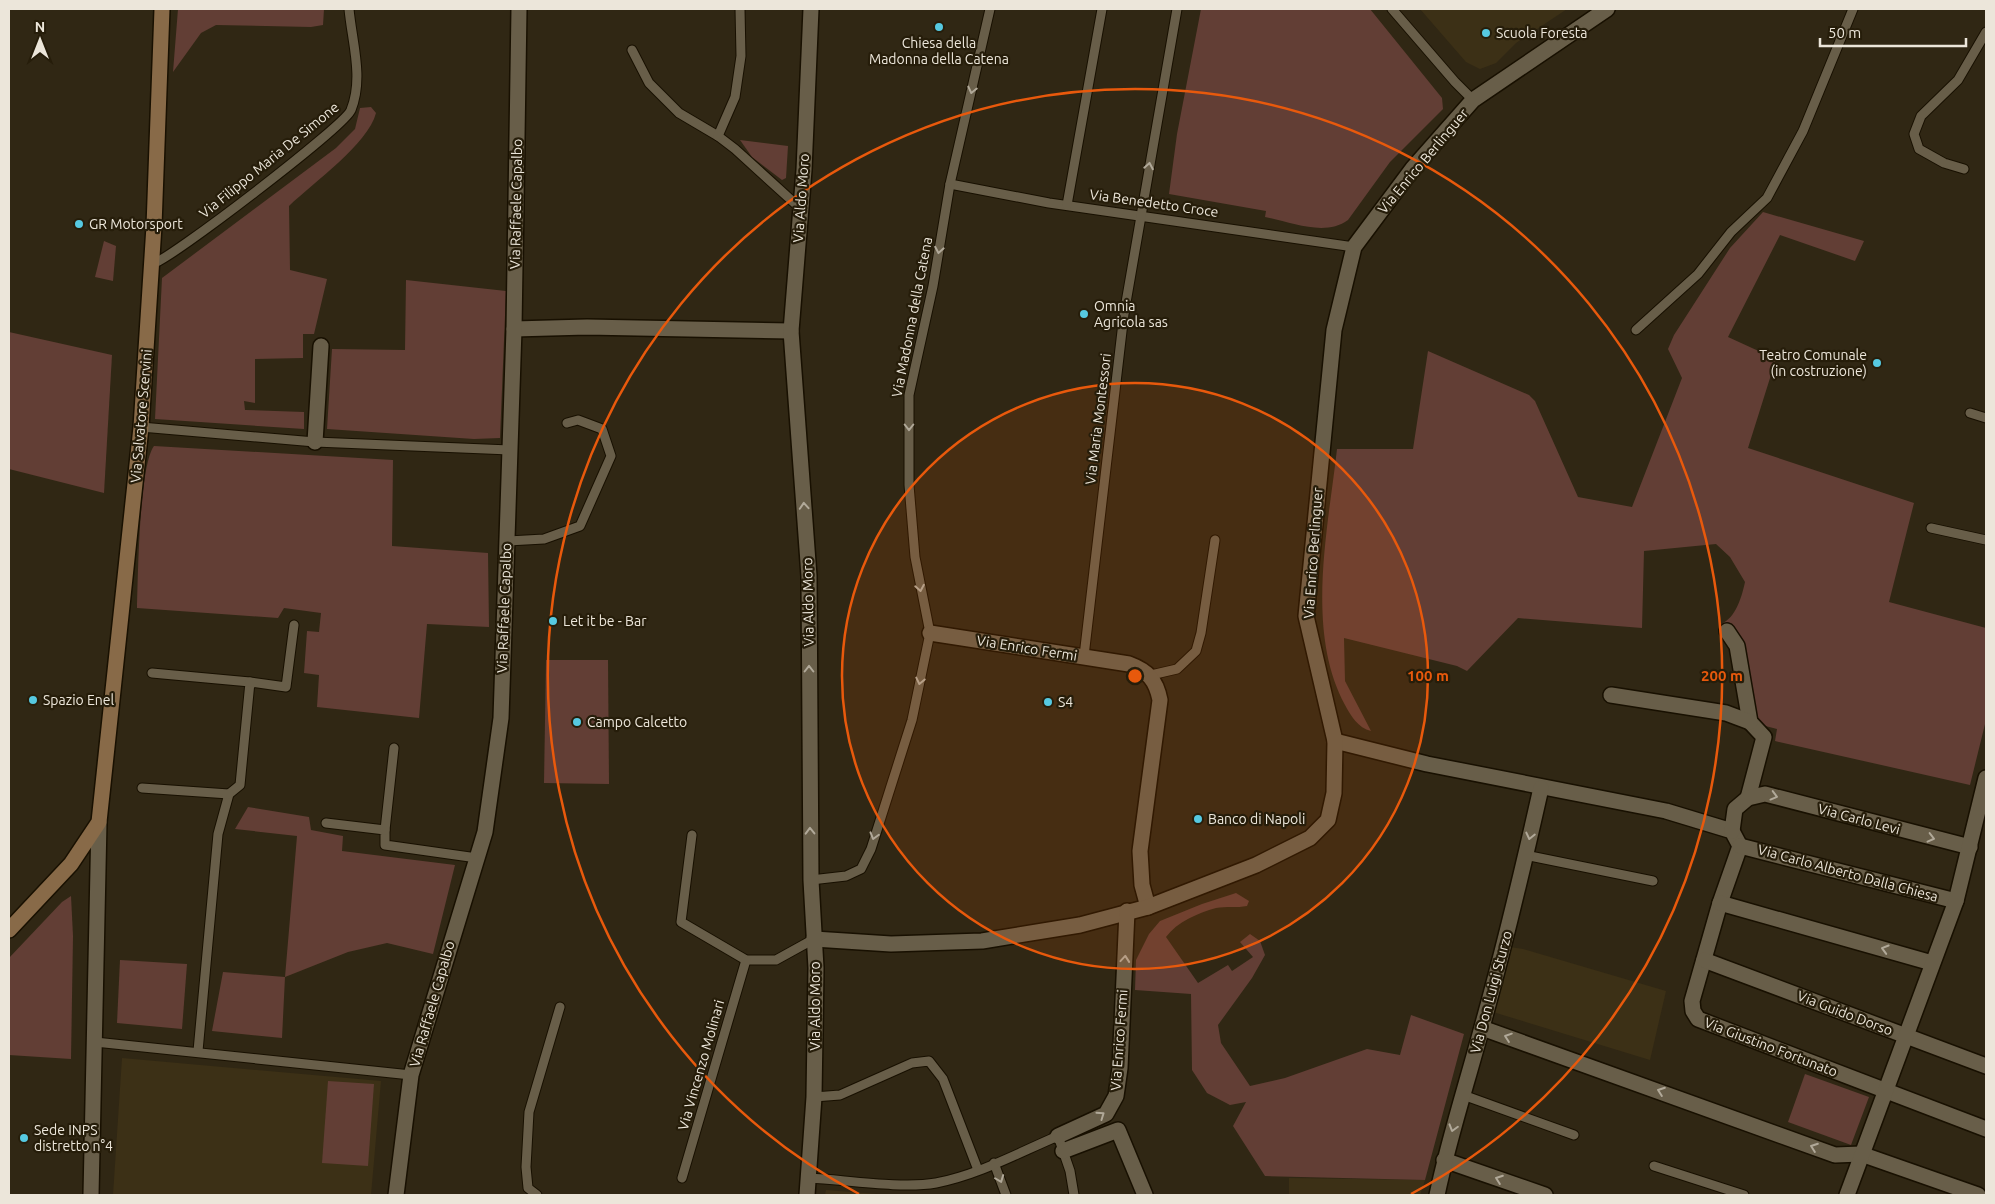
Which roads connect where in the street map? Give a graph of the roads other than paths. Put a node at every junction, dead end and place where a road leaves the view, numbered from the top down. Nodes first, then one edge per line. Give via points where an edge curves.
1 (162, 9) edge
2 (349, 9) edge
3 (519, 9) edge
4 (740, 9) edge
5 (811, 9) edge
6 (990, 9) edge
7 (1102, 9) edge
8 (1177, 9) edge
9 (1392, 9) edge
10 (1607, 9) edge
11 (1853, 9) edge
12 (1986, 32) edge
13 (632, 50) dead end
14 (1474, 100) junction
15 (718, 136) junction
16 (1964, 169) dead end
17 (950, 184) junction
18 (1067, 205) junction
19 (801, 209) junction
20 (1140, 214) junction
21 (154, 226) junction
22 (1354, 247) junction
23 (514, 329) junction
24 (1636, 330) dead end
25 (791, 331) junction
26 (321, 346) dead end
27 (1970, 413) dead end
28 (1986, 418) edge
29 (567, 422) dead end
30 (141, 427) junction
31 (315, 442) junction
32 (510, 450) junction
33 (1931, 528) dead end
34 (1215, 540) dead end
35 (1986, 540) edge
36 (506, 541) junction
37 (294, 626) dead end
38 (1727, 631) dead end
39 (930, 633) junction
40 (1084, 656) junction
41 (152, 673) dead end
42 (1151, 675) junction
43 (250, 682) junction
44 (1611, 694) dead end
45 (1750, 722) junction
46 (1335, 741) junction
47 (394, 748) dead end
48 (1986, 778) edge
49 (142, 788) dead end
50 (1541, 788) junction
51 (229, 794) junction
52 (1748, 798) junction
53 (99, 822) junction
54 (326, 824) dead end
55 (385, 830) junction
56 (1732, 831) junction
57 (692, 835) dead end
58 (1740, 846) junction
59 (1970, 847) junction
60 (1525, 855) junction
61 (477, 858) junction
62 (811, 880) junction
63 (1653, 881) dead end
64 (1956, 901) junction
65 (1720, 903) junction
66 (1148, 906) junction
67 (1127, 911) junction
68 (9, 930) edge
69 (814, 939) junction
70 (746, 960) junction
71 (1704, 960) junction
72 (1932, 962) junction
73 (560, 1007) dead end
74 (1482, 1028) junction
75 (1905, 1035) junction
76 (95, 1042) junction
77 (198, 1052) junction
78 (1986, 1066) edge
79 (411, 1075) junction
80 (1885, 1090) junction
81 (1463, 1095) junction
82 (814, 1097) junction
83 (1986, 1129) edge
84 (1574, 1135) dead end
85 (1058, 1136) junction
86 (1063, 1151) junction
87 (1861, 1154) junction
88 (1444, 1160) junction
89 (994, 1163) junction
90 (1654, 1166) dead end
91 (978, 1170) junction
92 (682, 1178) dead end
93 (810, 1178) junction
94 (91, 1195) edge
95 (396, 1195) edge
96 (537, 1195) edge
97 (807, 1195) edge
98 (1006, 1195) edge
99 (1074, 1195) edge
100 (1145, 1195) edge
101 (1437, 1195) edge
102 (1545, 1195) edge
103 (1744, 1195) edge
104 (1847, 1195) edge
105 (1978, 1195) edge

1 - 21 main road, Via Salvatore Scervini
2 - 21 lane, Via Filippo Maria De Simone via 358,84 351,112 264,184 152,266
3 - 23 street, Via Raffaele Capalbo
4 - 15 lane via 741,56 735,97
5 - 19 street, Via Aldo Moro
6 -> 17 lane, Via Madonna della Catena
7 - 18 lane
20 -> 8 lane, Via Maria Montessori
9 - 14 lane
10 - 14 street, Via Enrico Berlinguer
11 - 24 lane via 1804,131 1767,198 1731,232 1698,274
12 - 16 lane via 1958,80 1921,116 1914,134 1919,149 1944,163
13 - 15 lane via 649,83 679,114
14 - 22 street, Via Enrico Berlinguer via 1413,168
15 - 19 lane
17 - 18 lane, Via Benedetto Croce
17 -> 39 lane, Via Madonna della Catena via 933,286 909,395 909,485 915,557
18 - 20 lane, Via Benedetto Croce
19 - 25 street, Via Aldo Moro
20 - 22 lane, Via Benedetto Croce
20 - 40 lane, Via Maria Montessori via 1124,314
21 - 30 main road, Via Salvatore Scervini
22 - 46 street, Via Enrico Berlinguer via 1334,330 1306,616
23 - 25 street
23 - 32 street, Via Raffaele Capalbo
62 -> 25 street, Via Aldo Moro via 809,576
26 - 31 street
27 - 28 lane
29 - 36 lane via 578,420 602,429 611,456 580,526 544,539
30 - 31 lane
30 - 53 main road, Via Salvatore Scervini
31 - 32 lane
32 - 36 street, Via Raffaele Capalbo
33 - 35 lane
34 - 42 lane via 1196,651 1178,669
36 - 61 street, Via Raffaele Capalbo via 501,718 485,832
37 - 43 lane via 286,687
38 - 45 street via 1737,646
39 - 40 street, Via Enrico Fermi
39 -> 62 lane via 912,720 871,848 860,869 846,876
40 - 42 street, Via Enrico Fermi via 1128,664
41 - 43 lane
42 - 66 street via 1160,700 1140,851 1142,885
43 - 51 lane via 240,785
44 - 45 street via 1726,713
45 - 52 street via 1764,736
46 - 50 street
46 - 66 street, Via Enrico Berlinguer via 1334,793 1328,820 1310,838 1256,866
47 - 55 lane
48 - 59 street
49 - 51 lane
50 - 56 street via 1666,811
50 -> 60 street, Via Don Luigi Sturzo
51 - 77 lane via 218,834
52 - 56 street via 1735,810
52 -> 59 street, Via Carlo Levi via 1765,794
53 - 68 main road via 71,864
53 - 76 street
54 - 55 lane
55 - 61 lane via 385,845
56 - 58 street
57 - 70 lane via 681,922
58 - 64 street, Via Carlo Alberto Dalla Chiesa
58 - 65 street, Via Giustino Fortunato
59 - 64 street
60 - 63 lane
60 - 74 street, Via Don Luigi Sturzo
61 - 79 street, Via Raffaele Capalbo
62 - 69 street, Via Aldo Moro
64 - 72 street
65 - 71 street, Via Giustino Fortunato
72 -> 65 street
66 - 67 street, Via Enrico Berlinguer
67 - 69 street, Via Enrico Berlinguer via 1080,925 982,941 891,944
85 -> 67 street, Via Enrico Fermi via 1106,1114 1116,1096
69 - 70 lane via 776,960
69 - 82 street, Via Aldo Moro
70 - 92 lane, Via Vincenzo Molinari
71 - 75 street, Via Guido Dorso
71 - 80 street, Via Giustino Fortunato via 1692,1001 1698,1019
72 - 75 street
73 - 96 lane via 530,1112 527,1181 528,1188
74 - 81 street, Via Don Luigi Sturzo
87 -> 74 street via 1834,1155
75 - 78 street, Via Guido Dorso
75 - 80 street
76 - 77 lane
76 - 94 street
77 - 79 lane
79 - 95 street, Via Raffaele Capalbo
80 - 83 street, Via Giustino Fortunato
80 - 87 street
81 - 84 lane
81 -> 88 street, Via Don Luigi Sturzo
82 - 91 lane via 840,1095 912,1062 929,1061 943,1080
82 - 93 street, Via Aldo Moro
85 - 86 lane
85 - 89 lane
86 - 99 lane
86 - 100 street via 1118,1130
87 - 104 street
87 - 105 street
88 - 101 street, Via Don Luigi Sturzo
102 -> 88 street
89 - 91 lane
89 -> 98 lane
90 - 103 lane
91 - 93 lane via 936,1183 915,1185
93 - 97 street, Via Aldo Moro

